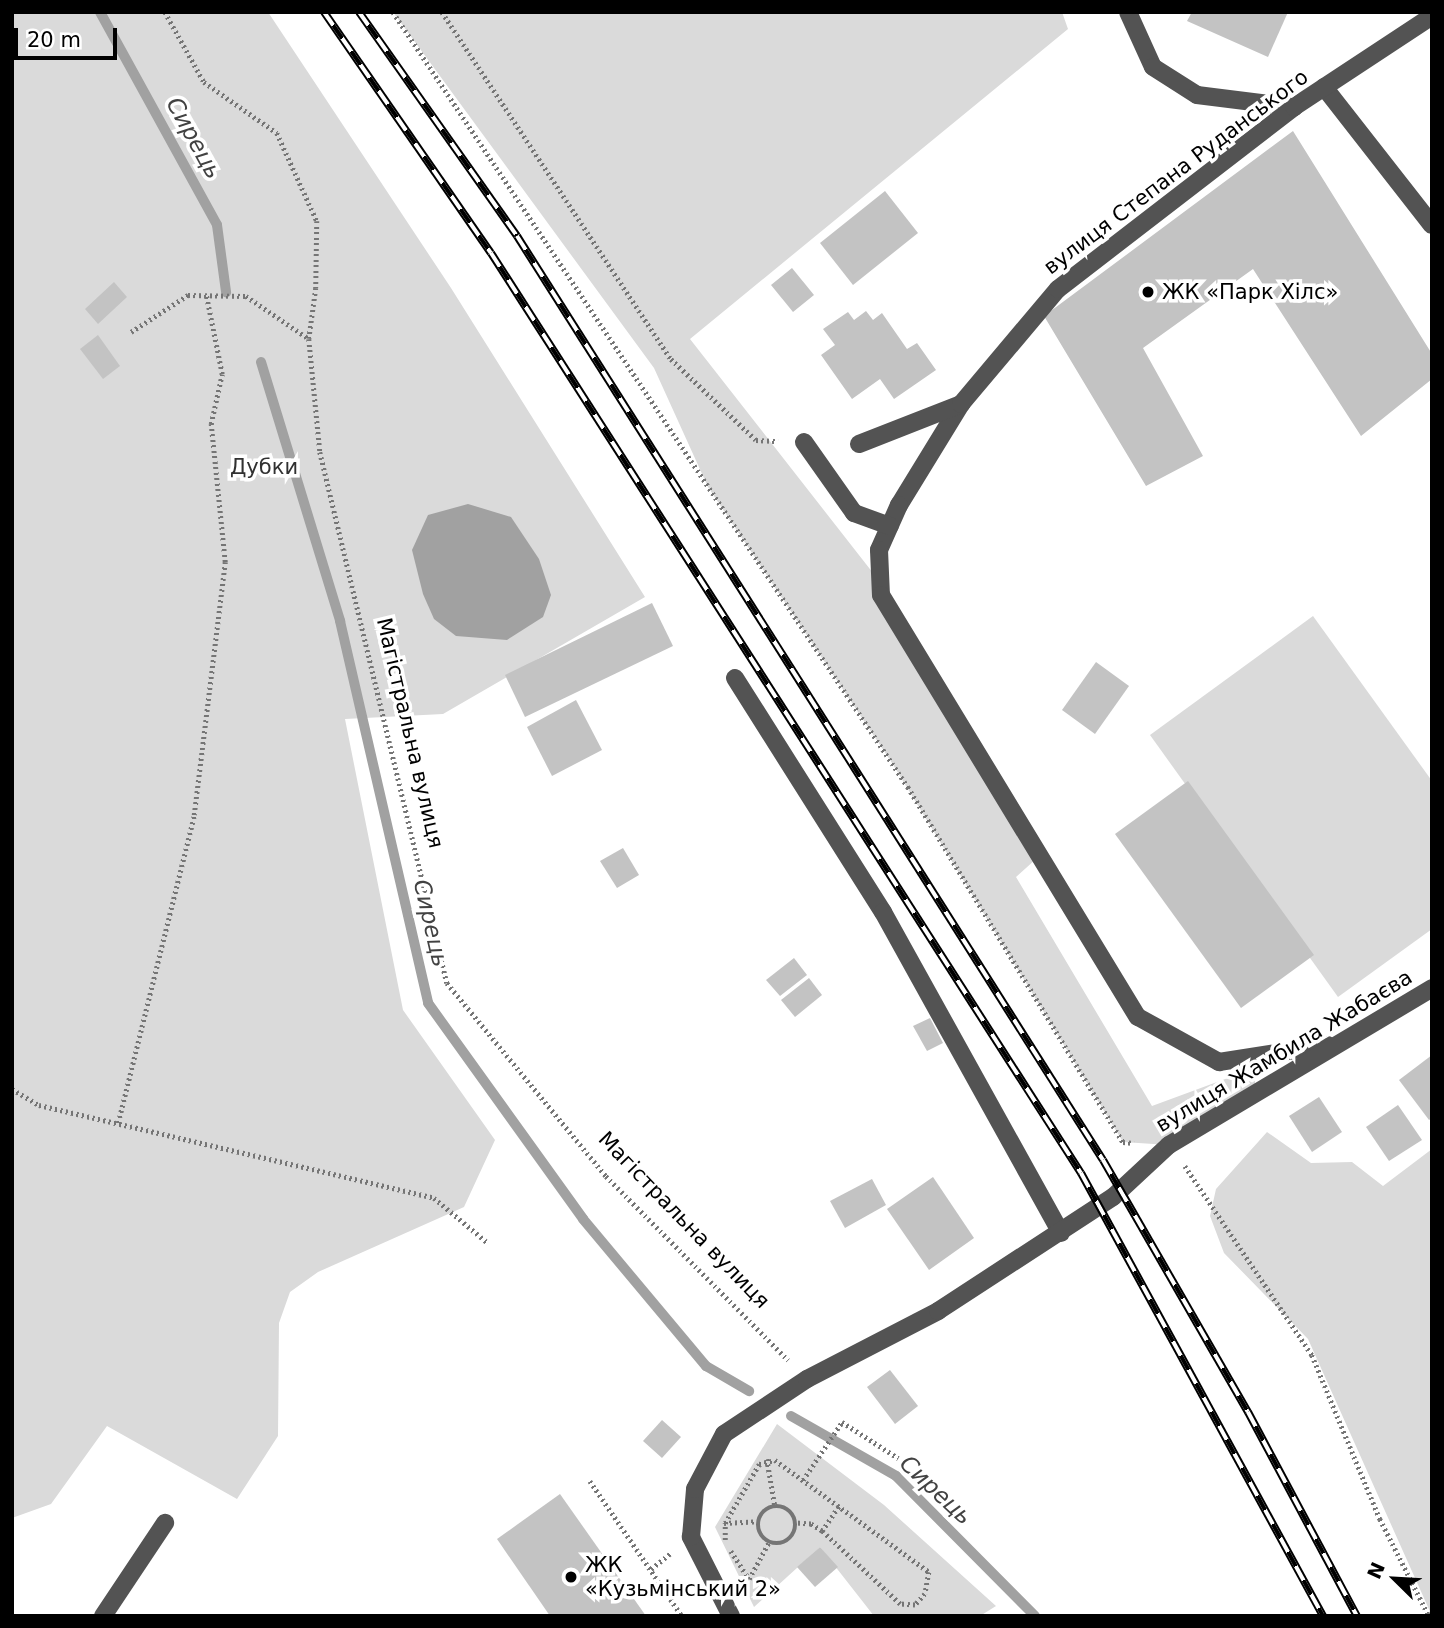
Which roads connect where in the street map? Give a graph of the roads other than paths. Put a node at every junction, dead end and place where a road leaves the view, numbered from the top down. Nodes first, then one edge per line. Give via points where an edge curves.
1 (1129, 12) edge
2 (1432, 16) edge
3 (1324, 87) junction
4 (1294, 107) junction
5 (1432, 225) edge
6 (961, 404) junction
7 (804, 442) road end
8 (859, 444) dead end
9 (890, 526) junction
10 (735, 678) dead end
11 (1432, 988) edge
12 (1339, 1043) junction
13 (1061, 1233) junction
14 (165, 1523) dead end
15 (103, 1616) edge
16 (731, 1616) edge

1 - 4 street via 1153,67 1197,95
2 - 3 street, вулиця Степана Руданського
3 - 4 street, вулиця Степана Руданського
3 - 5 street
4 - 6 street, вулиця Степана Руданського via 1058,289
6 - 8 street, вулиця Степана Руданського
6 - 9 street
7 - 9 street via 854,513
9 - 12 street via 879,550 881,596 1138,1017 1219,1062
10 - 13 street via 883,912
11 - 12 street, вулиця Жамбила Жабаєва
12 - 13 street, вулиця Жамбила Жабаєва via 1169,1145 1113,1197
13 - 16 street, вулиця Жамбила Жабаєва via 938,1311 807,1379 724,1434 695,1489 691,1536
14 - 15 street

